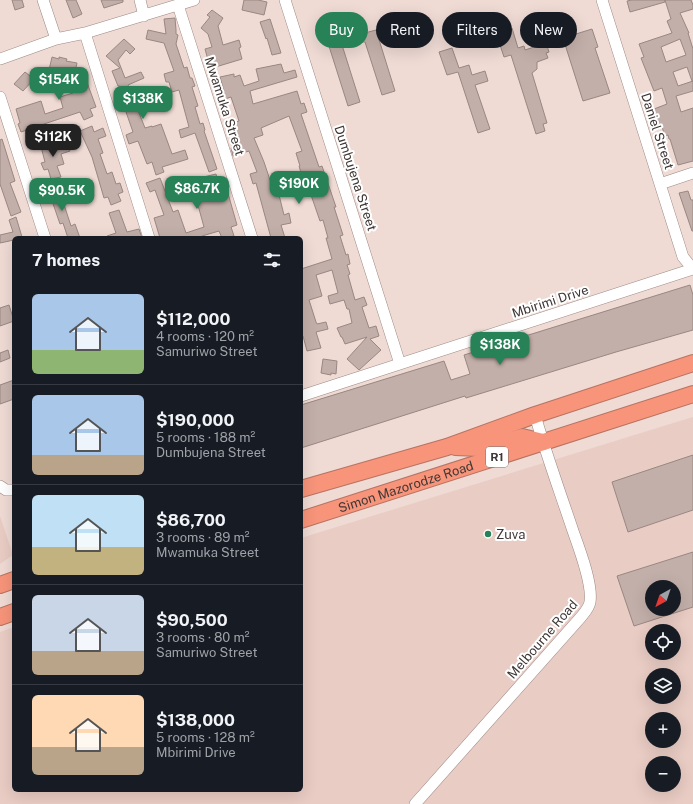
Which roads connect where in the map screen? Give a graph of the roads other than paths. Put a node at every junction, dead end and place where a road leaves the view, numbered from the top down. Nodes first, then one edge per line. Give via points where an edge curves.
1 (43, 0) edge
2 (140, 0) edge
3 (194, 0) edge
4 (285, 0) edge
5 (602, 0) edge
6 (178, 5) junction
7 (144, 16) junction
8 (85, 32) junction
9 (56, 39) junction
10 (0, 59) edge
11 (0, 97) edge
12 (693, 173) edge
13 (660, 184) junction
14 (44, 236) edge
15 (148, 236) edge
16 (251, 236) edge
17 (693, 269) edge
18 (693, 363) edge
19 (400, 364) junction
20 (303, 394) edge
21 (693, 394) edge
22 (535, 415) junction
23 (543, 442) junction
24 (447, 447) junction
25 (0, 486) edge
26 (303, 488) edge
27 (12, 490) edge
28 (303, 519) edge
29 (12, 581) edge
30 (0, 585) edge
31 (12, 613) edge
32 (0, 617) edge
33 (415, 804) edge

1 - 9 street
2 - 7 street
3 - 6 street
4 - 19 street, Dumbujena Street
5 - 13 street, Daniel Street
6 - 7 street
6 - 16 street, Mwamuka Street
7 - 8 street
8 - 9 street
8 - 15 street
9 - 10 street
11 - 14 street
12 - 13 street
13 - 17 street, Daniel Street via 683,257
17 - 19 street, Mbirimi Drive
18 - 22 highway, Simon Mazorodze Road / R1
19 - 20 street, Mbirimi Drive
21 - 23 highway, Simon Mazorodze Road / R1
22 - 23 street, Melbourne Road
22 - 24 highway, Simon Mazorodze Road / R1
23 - 24 highway via 522,436 480,448
23 - 28 highway, Simon Mazorodze Road / R1
23 - 33 street, Melbourne Road via 584,563 590,594 588,609
24 - 26 highway, Simon Mazorodze Road / R1
25 - 27 street
29 - 30 highway
31 - 32 highway

